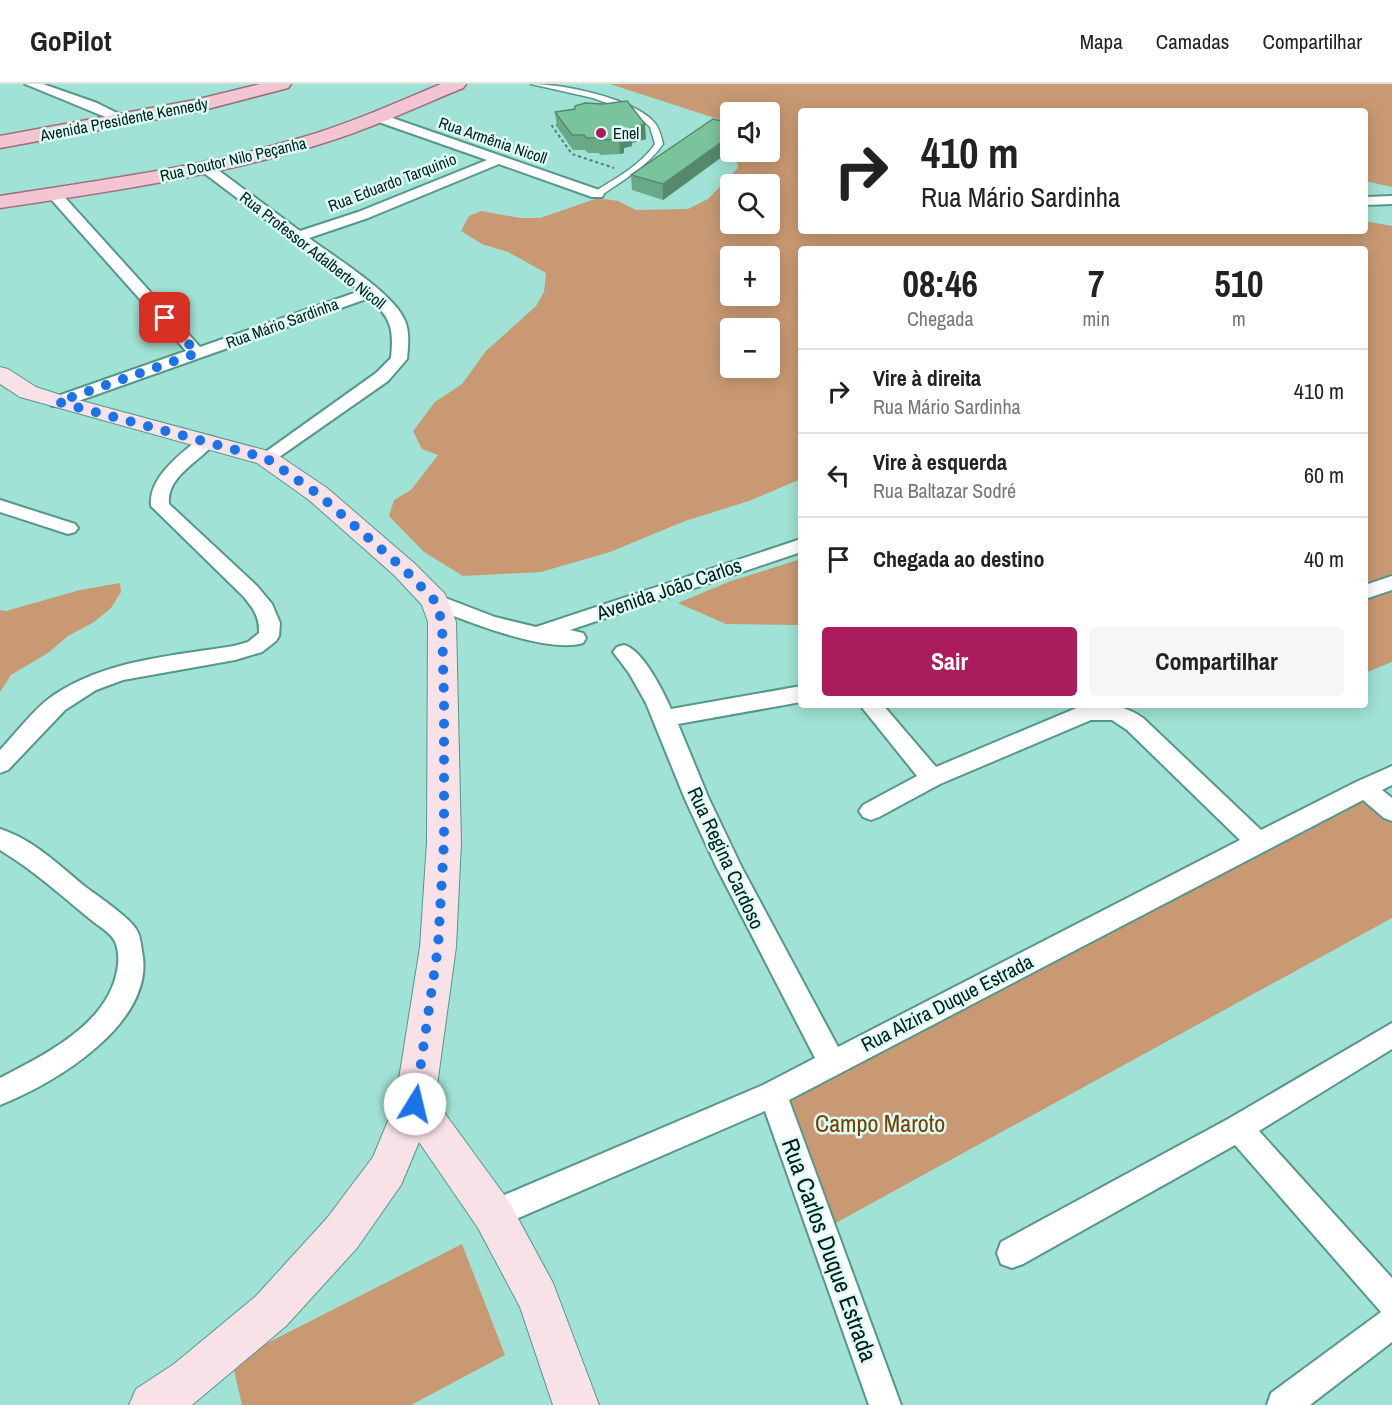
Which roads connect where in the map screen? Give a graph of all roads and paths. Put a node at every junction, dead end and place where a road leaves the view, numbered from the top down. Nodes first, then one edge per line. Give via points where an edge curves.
1 (31, 84) edge
2 (282, 84) edge
3 (457, 84) edge
4 (534, 84) edge
5 (378, 117) junction
6 (125, 120) junction
7 (562, 124) edge
8 (0, 142) edge
9 (498, 160) junction
10 (205, 167) junction
11 (629, 173) junction
12 (54, 194) junction
13 (597, 194) joint
14 (1392, 200) edge
15 (1368, 201) edge
16 (0, 202) edge
17 (298, 237) junction
18 (371, 292) junction
19 (197, 353) junction
20 (0, 374) edge
21 (58, 402) junction
22 (207, 441) junction
23 (266, 458) junction
24 (0, 506) edge
25 (68, 528) dead end
26 (798, 546) edge
27 (1392, 583) edge
28 (1368, 591) edge
29 (435, 601) junction
30 (537, 634) junction
31 (576, 638) dead end
32 (624, 652) dead end
33 (798, 695) edge
34 (874, 708) edge
35 (664, 718) junction
36 (0, 764) edge
37 (1392, 776) edge
38 (932, 778) junction
39 (1364, 788) junction
40 (871, 811) dead end
41 (1392, 812) edge
42 (0, 838) edge
43 (1258, 842) junction
44 (1392, 1035) edge
45 (832, 1063) junction
46 (0, 1092) edge
47 (773, 1094) junction
48 (415, 1104) junction
49 (1238, 1128) junction
50 (493, 1214) junction
51 (1012, 1253) dead end
52 (1392, 1301) edge
53 (1392, 1323) edge
54 (152, 1405) edge
55 (576, 1405) edge
56 (885, 1405) edge
57 (1282, 1405) edge

1 - 6 street
2 - 6 main road, Avenida Presidente Kennedy
3 - 5 main road, Rua Doutor Nilo Peçanha
4 - 11 lane via 598,98 636,112 651,123 659,144
5 - 9 street, Rua Armênia Nicoll
5 - 10 main road, Rua Doutor Nilo Peçanha via 310,142
6 - 8 main road, Avenida Presidente Kennedy
7 - 11 path via 552,126 572,154
9 - 13 street, Rua Armênia Nicoll
9 - 17 street, Rua Eduardo Tarquinio
10 - 12 main road, Rua Doutor Nilo Peçanha
10 - 17 street, Rua Professor Adalberto Nicoll
11 - 13 lane
12 - 16 main road, Rua Doutor Nilo Peçanha
12 - 19 street
14 - 15 street
17 - 18 street, Rua Professor Adalberto Nicoll
18 - 19 street, Rua Mário Sardinha
18 - 23 street, Rua Professor Adalberto Nicoll via 393,311 400,326 399,359 382,377
19 - 21 street, Rua Mário Sardinha
20 - 21 street via 28,392
21 - 22 street
22 - 23 street
22 - 36 street via 169,478 157,499 265,609 270,622 269,636 255,647 235,653 120,673 88,685 57,704
23 - 29 street via 318,494
24 - 25 street
26 - 30 street, Avenida João Carlos
27 - 28 street
29 - 30 street via 490,623
29 - 48 street via 442,622 444,842 438,947
30 - 31 street
32 - 35 street, Rua Regina Cardoso via 633,661
33 - 35 street
34 - 38 street
35 - 45 street, Rua Regina Cardoso via 697,799 761,932
37 - 39 street, Rua Alzira Duque Estrada
38 - 40 street
38 - 43 street via 1087,713 1115,712 1135,724
39 - 41 street
39 - 43 street, Rua Alzira Duque Estrada
42 - 46 street via 30,856 126,934 131,948 131,970 121,1003 97,1031 53,1065
43 - 45 street, Rua Alzira Duque Estrada
44 - 49 street
45 - 47 street, Rua Alzira Duque Estrada
47 - 50 street, Rua Alzira Duque Estrada
47 - 56 street, Rua Carlos Duque Estrada
48 - 50 street
48 - 54 street via 387,1171 342,1233 271,1311 190,1380
49 - 51 street
49 - 52 street
50 - 55 street via 538,1298
53 - 57 street

